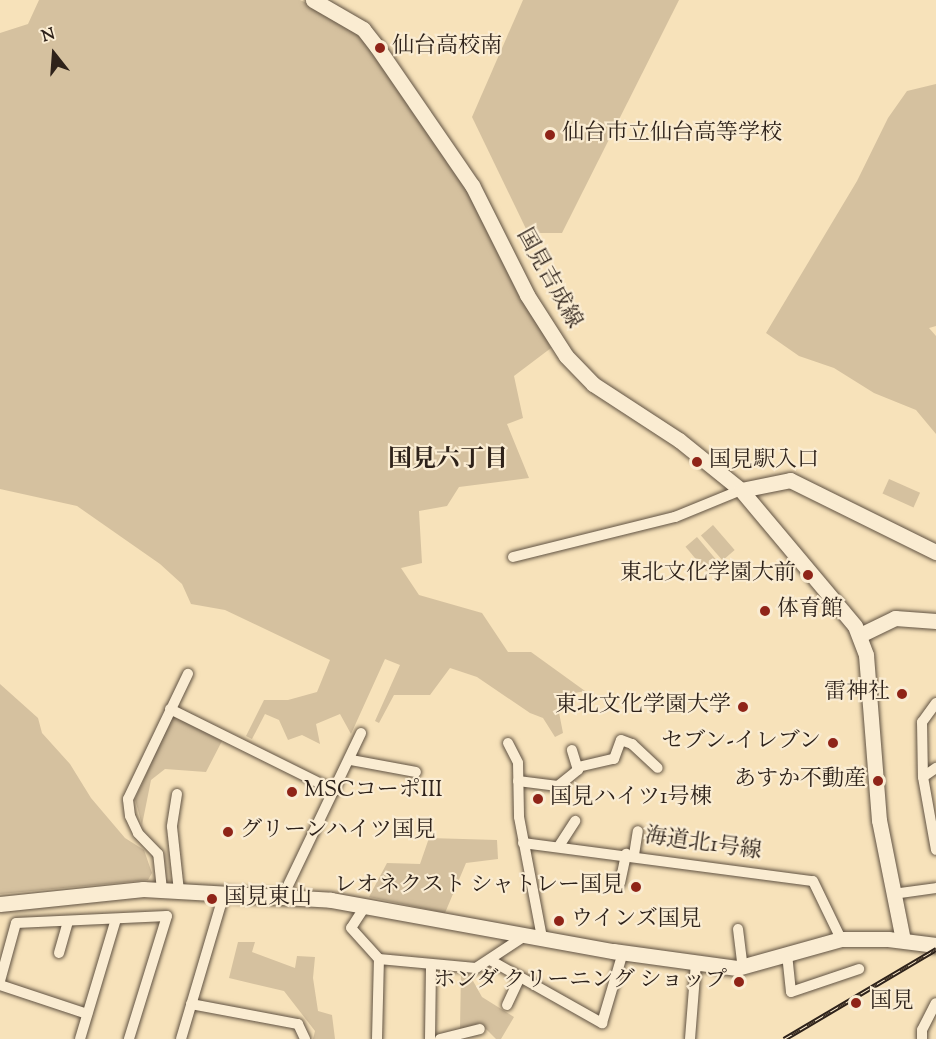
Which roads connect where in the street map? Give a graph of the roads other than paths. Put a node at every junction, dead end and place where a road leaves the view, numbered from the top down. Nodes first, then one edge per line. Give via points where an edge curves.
1 (313, 0) edge
2 (741, 490) junction
3 (936, 552) edge
4 (513, 557) dead end
5 (936, 621) edge
6 (860, 635) junction
7 (188, 674) dead end
8 (936, 703) edge
9 (170, 709) junction
10 (361, 733) dead end
11 (508, 743) dead end
12 (572, 750) dead end
13 (351, 760) junction
14 (578, 766) junction
15 (658, 768) dead end
16 (936, 768) edge
17 (416, 772) dead end
18 (922, 777) junction
19 (518, 781) junction
20 (335, 791) junction
21 (177, 794) dead end
22 (575, 821) dead end
23 (638, 831) dead end
24 (935, 833) edge
25 (523, 843) junction
26 (559, 846) junction
27 (936, 850) edge
28 (630, 854) junction
29 (620, 883) dead end
30 (936, 888) edge
31 (162, 890) junction
32 (179, 891) junction
33 (224, 894) junction
34 (893, 894) junction
35 (282, 898) junction
36 (0, 904) edge
37 (366, 905) junction
38 (116, 919) junction
39 (68, 922) junction
40 (738, 929) dead end
41 (534, 936) junction
42 (841, 939) junction
43 (903, 940) junction
44 (936, 945) edge
45 (624, 952) junction
46 (59, 953) dead end
47 (787, 954) junction
48 (379, 959) junction
49 (490, 960) junction
50 (696, 963) junction
51 (431, 966) junction
52 (743, 967) junction
53 (859, 969) dead end
54 (520, 977) junction
55 (0, 981) edge
56 (0, 985) edge
57 (936, 1003) edge
58 (191, 1004) junction
59 (507, 1005) dead end
60 (87, 1014) junction
61 (480, 1029) dead end
62 (80, 1039) edge
63 (129, 1039) edge
64 (181, 1039) edge
65 (305, 1039) edge
66 (377, 1039) edge
67 (430, 1039) edge
68 (440, 1039) edge
69 (690, 1039) edge
70 (922, 1039) edge

1 - 2 street, 国見吉成線 via 363,29 396,73 472,185 527,295 566,356 593,384 679,440
2 - 3 street via 790,480
2 - 4 street via 675,517
2 - 6 street, 国見吉成線
5 - 6 street via 895,618
6 - 34 street via 866,656 879,820
7 - 9 street
8 - 18 street via 922,722
9 - 20 street
9 - 31 street via 128,799 138,833 158,854
10 - 13 street
11 - 19 street via 518,763
12 - 14 street
13 - 17 street
13 - 20 street
14 - 15 street via 614,759 621,740 632,744
14 - 19 street via 573,776 552,788
16 - 18 street
18 - 24 street
19 - 25 street
20 - 35 street
21 - 32 street via 172,827
22 - 26 street
23 - 28 street
24 - 27 street
25 - 26 street, 海道北1号線
25 - 41 street
26 - 28 street, 海道北1号線
28 - 29 street
28 - 42 street, 海道北1号線 via 813,881
30 - 34 street
31 - 32 street
31 - 36 street
32 - 33 street
33 - 35 street
33 - 58 street
34 - 43 street
35 - 37 street
37 - 41 street
37 - 48 street via 351,928
38 - 39 street
38 - 60 street
38 - 63 street via 167,916
39 - 46 street
39 - 55 street via 16,923
40 - 52 street
41 - 45 street
41 - 49 street
42 - 43 street
42 - 47 street
43 - 44 street
45 - 50 street
45 - 54 street via 602,1023
47 - 52 street
47 - 53 street via 791,992
48 - 51 street
48 - 66 street
49 - 51 street via 476,968
49 - 54 street
50 - 52 street
50 - 69 street
51 - 67 street
54 - 59 street
56 - 60 street
57 - 70 street via 922,1030
58 - 64 street
58 - 65 street via 298,1024
60 - 62 street
61 - 68 street

